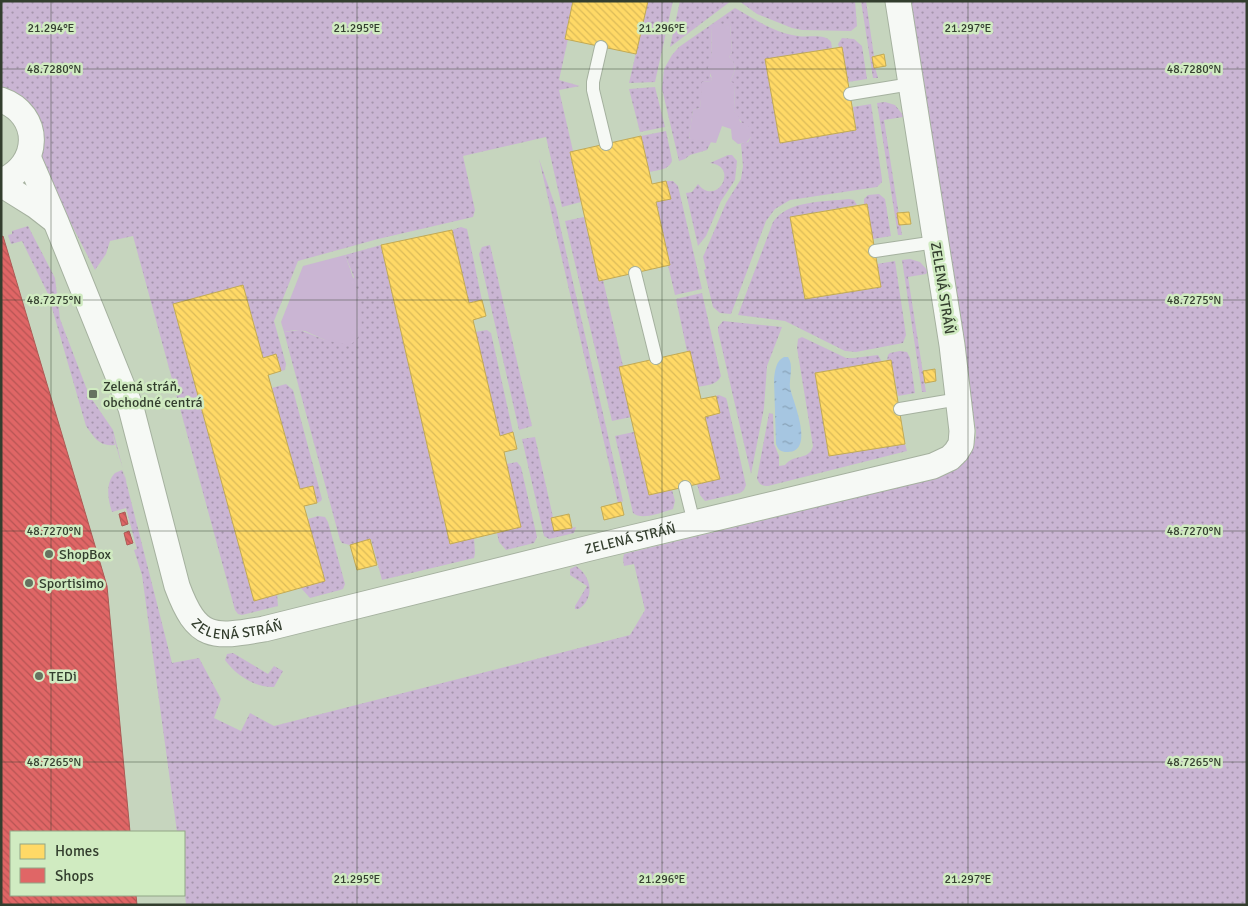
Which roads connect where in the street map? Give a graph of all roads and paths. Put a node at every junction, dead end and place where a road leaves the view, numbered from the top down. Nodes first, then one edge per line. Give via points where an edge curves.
1 (898, 1) edge
2 (601, 46) dead end
3 (911, 84) junction
4 (850, 94) dead end
5 (1, 100) edge
6 (606, 144) dead end
7 (28, 158) junction
8 (1, 182) edge
9 (56, 222) junction
10 (936, 242) junction
11 (875, 251) dead end
12 (636, 272) dead end
13 (656, 358) dead end
14 (959, 399) junction
15 (900, 409) dead end
16 (685, 487) dead end
17 (694, 523) junction

1 - 3 street, ZELENÁ STRÁŇ
2 - 6 lane via 593,90
3 - 4 lane
3 - 10 street, ZELENÁ STRÁŇ
5 - 7 street via 9,102 27,120 32,139
7 - 8 street, ZELENÁ STRÁŇ via 21,168
7 - 9 street, ZELENÁ STRÁŇ
8 - 9 street, ZELENÁ STRÁŇ
9 - 17 street, ZELENÁ STRÁŇ via 131,408 184,605 195,622 207,631 222,635 264,629
10 - 11 lane
10 - 14 street, ZELENÁ STRÁŇ
12 - 13 lane
14 - 15 lane
14 - 17 street, ZELENÁ STRÁŇ via 961,444 950,458 938,464
16 - 17 lane, ZELENÁ STRÁŇ

